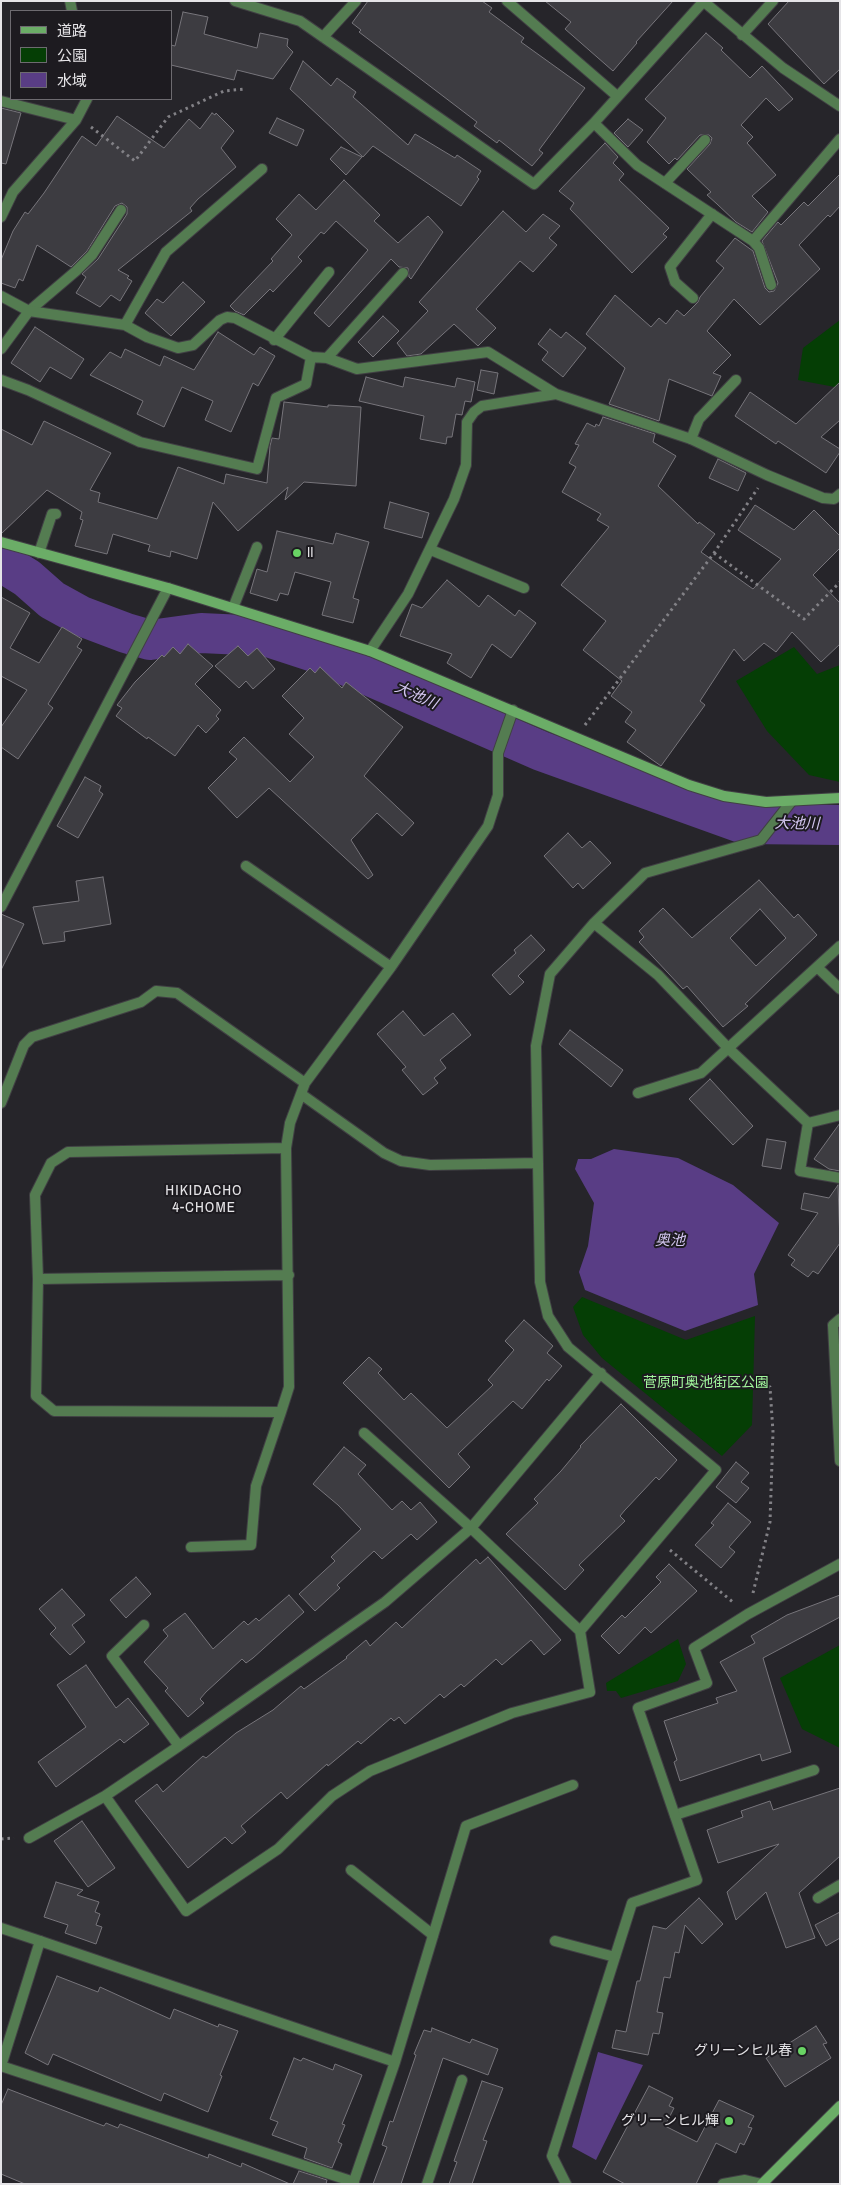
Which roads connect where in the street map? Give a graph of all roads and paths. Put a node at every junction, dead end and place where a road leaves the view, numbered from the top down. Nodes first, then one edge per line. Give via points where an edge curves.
1 (236, 1) edge
2 (356, 1) edge
3 (507, 1) edge
4 (703, 1) edge
5 (773, 1) edge
6 (742, 35) junction
7 (323, 37) junction
8 (245, 89) dead end
9 (617, 96) junction
10 (86, 100) edge
11 (1, 101) edge
12 (840, 106) edge
13 (76, 120) junction
14 (594, 123) junction
15 (840, 139) edge
16 (705, 140) dead end
17 (262, 169) dead end
18 (665, 183) junction
19 (121, 210) dead end
20 (712, 214) junction
21 (1, 217) edge
22 (753, 241) junction
23 (329, 272) dead end
24 (403, 273) dead end
25 (771, 285) dead end
26 (1, 296) edge
27 (693, 298) dead end
28 (29, 311) junction
29 (125, 325) junction
30 (274, 340) junction
31 (1, 349) edge
32 (311, 357) junction
33 (326, 358) junction
34 (1, 380) edge
35 (736, 380) dead end
36 (556, 394) junction
37 (691, 439) junction
38 (767, 475) junction
39 (840, 494) edge
40 (56, 514) dead end
41 (1, 542) edge
42 (257, 547) dead end
43 (431, 550) junction
44 (39, 552) junction
45 (714, 553) junction
46 (840, 582) edge
47 (168, 588) junction
48 (524, 588) dead end
49 (233, 608) junction
50 (370, 651) junction
51 (513, 710) junction
52 (576, 737) junction
53 (840, 798) edge
54 (791, 802) junction
55 (246, 866) dead end
56 (1, 907) edge
57 (594, 923) junction
58 (840, 946) edge
59 (391, 967) junction
60 (817, 967) junction
61 (840, 989) edge
62 (728, 1049) junction
63 (305, 1083) junction
64 (638, 1093) dead end
65 (301, 1094) junction
66 (1, 1103) edge
67 (840, 1115) edge
68 (808, 1123) junction
69 (286, 1148) junction
70 (538, 1163) junction
71 (840, 1178) edge
72 (289, 1274) junction
73 (38, 1279) junction
74 (840, 1319) edge
75 (601, 1373) junction
76 (753, 1382) dead end
77 (281, 1412) junction
78 (364, 1433) dead end
79 (840, 1460) edge
80 (471, 1528) junction
81 (657, 1539) junction
82 (191, 1547) dead end
83 (840, 1564) edge
84 (748, 1614) junction
85 (144, 1625) dead end
86 (580, 1631) junction
87 (179, 1746) junction
88 (814, 1770) dead end
89 (574, 1785) dead end
90 (106, 1796) junction
91 (675, 1815) junction
92 (29, 1838) dead end
93 (351, 1870) dead end
94 (840, 1885) edge
95 (818, 1898) dead end
96 (1, 1928) edge
97 (433, 1935) junction
98 (40, 1941) junction
99 (555, 1941) dead end
100 (615, 1957) junction
101 (395, 2062) junction
102 (1, 2066) edge
103 (462, 2080) dead end
104 (840, 2106) edge
105 (353, 2183) edge
106 (428, 2184) edge
107 (566, 2184) edge
108 (723, 2184) edge
109 (762, 2184) edge

1 - 7 street via 300,21
2 - 7 street
3 - 9 street
4 - 6 street
4 - 9 street
5 - 6 street
6 - 12 street via 783,68
7 - 14 street via 534,184
8 - 13 path via 224,91 168,117 135,161 92,128
9 - 14 street
10 - 13 street
11 - 13 street
13 - 21 street via 13,192
14 - 18 street via 636,165
15 - 22 street
16 - 18 street
17 - 29 street via 166,252
18 - 20 street
19 - 28 street via 92,254
20 - 22 street
20 - 27 street via 670,267 675,282
22 - 25 street via 759,248
23 - 30 street
24 - 33 street
26 - 28 street
28 - 29 street
28 - 31 street
29 - 30 street via 178,348 193,345 227,317 235,318
30 - 32 street
32 - 33 street
32 - 34 street via 306,384 276,398 257,469 140,442
33 - 36 street via 357,369 488,352
35 - 37 street via 699,419
36 - 37 street
36 - 43 street via 482,406 474,412 467,422 466,465
37 - 38 street
38 - 39 street via 823,498 834,499
38 - 45 path
40 - 44 street via 52,514
41 - 44 street
42 - 49 street
43 - 48 street
43 - 50 street via 408,594
44 - 47 street
45 - 46 path via 804,619
45 - 52 path
47 - 49 street
47 - 56 street
49 - 50 street
50 - 51 street
51 - 52 street
51 - 59 street via 498,753 498,795 488,826
52 - 54 street via 688,785 724,796
53 - 54 street
54 - 57 street via 761,840 644,873
55 - 59 street
57 - 62 street via 658,976
57 - 70 street via 550,974 536,1046
58 - 60 street
59 - 63 street
60 - 61 street
60 - 62 street
62 - 64 street via 701,1073
62 - 68 street
63 - 65 street
63 - 66 street via 177,993 156,991 141,1002 32,1037 24,1045
65 - 69 street via 290,1123
65 - 70 street via 401,1162 430,1165
67 - 68 street
68 - 71 street via 800,1171
69 - 72 street
69 - 73 street via 68,1152 51,1163 35,1195
70 - 75 street via 540,1282 548,1316 568,1346
72 - 73 street
72 - 77 street via 290,1387
73 - 77 street via 36,1396 54,1411
74 - 79 street via 833,1325
75 - 80 street
75 - 81 street via 716,1470
76 - 84 path via 770,1387 773,1432 770,1522
77 - 82 street via 256,1486 251,1545
78 - 80 street
80 - 86 street
80 - 87 street via 385,1602
81 - 84 path
81 - 86 street
83 - 84 street
84 - 91 street via 694,1648 707,1683 638,1708
85 - 87 street via 112,1656
86 - 90 street via 590,1692 512,1713 370,1771 332,1796 278,1849 186,1911
87 - 90 street
88 - 91 street
89 - 97 street via 466,1826
90 - 92 street
91 - 100 street via 697,1880 632,1903
93 - 97 street
94 - 95 street
96 - 98 street
97 - 101 street
98 - 101 street
98 - 102 street
99 - 100 street
100 - 107 street via 552,2156
101 - 105 street
102 - 105 street
103 - 106 street
104 - 109 street
108 - 109 street via 745,2180

